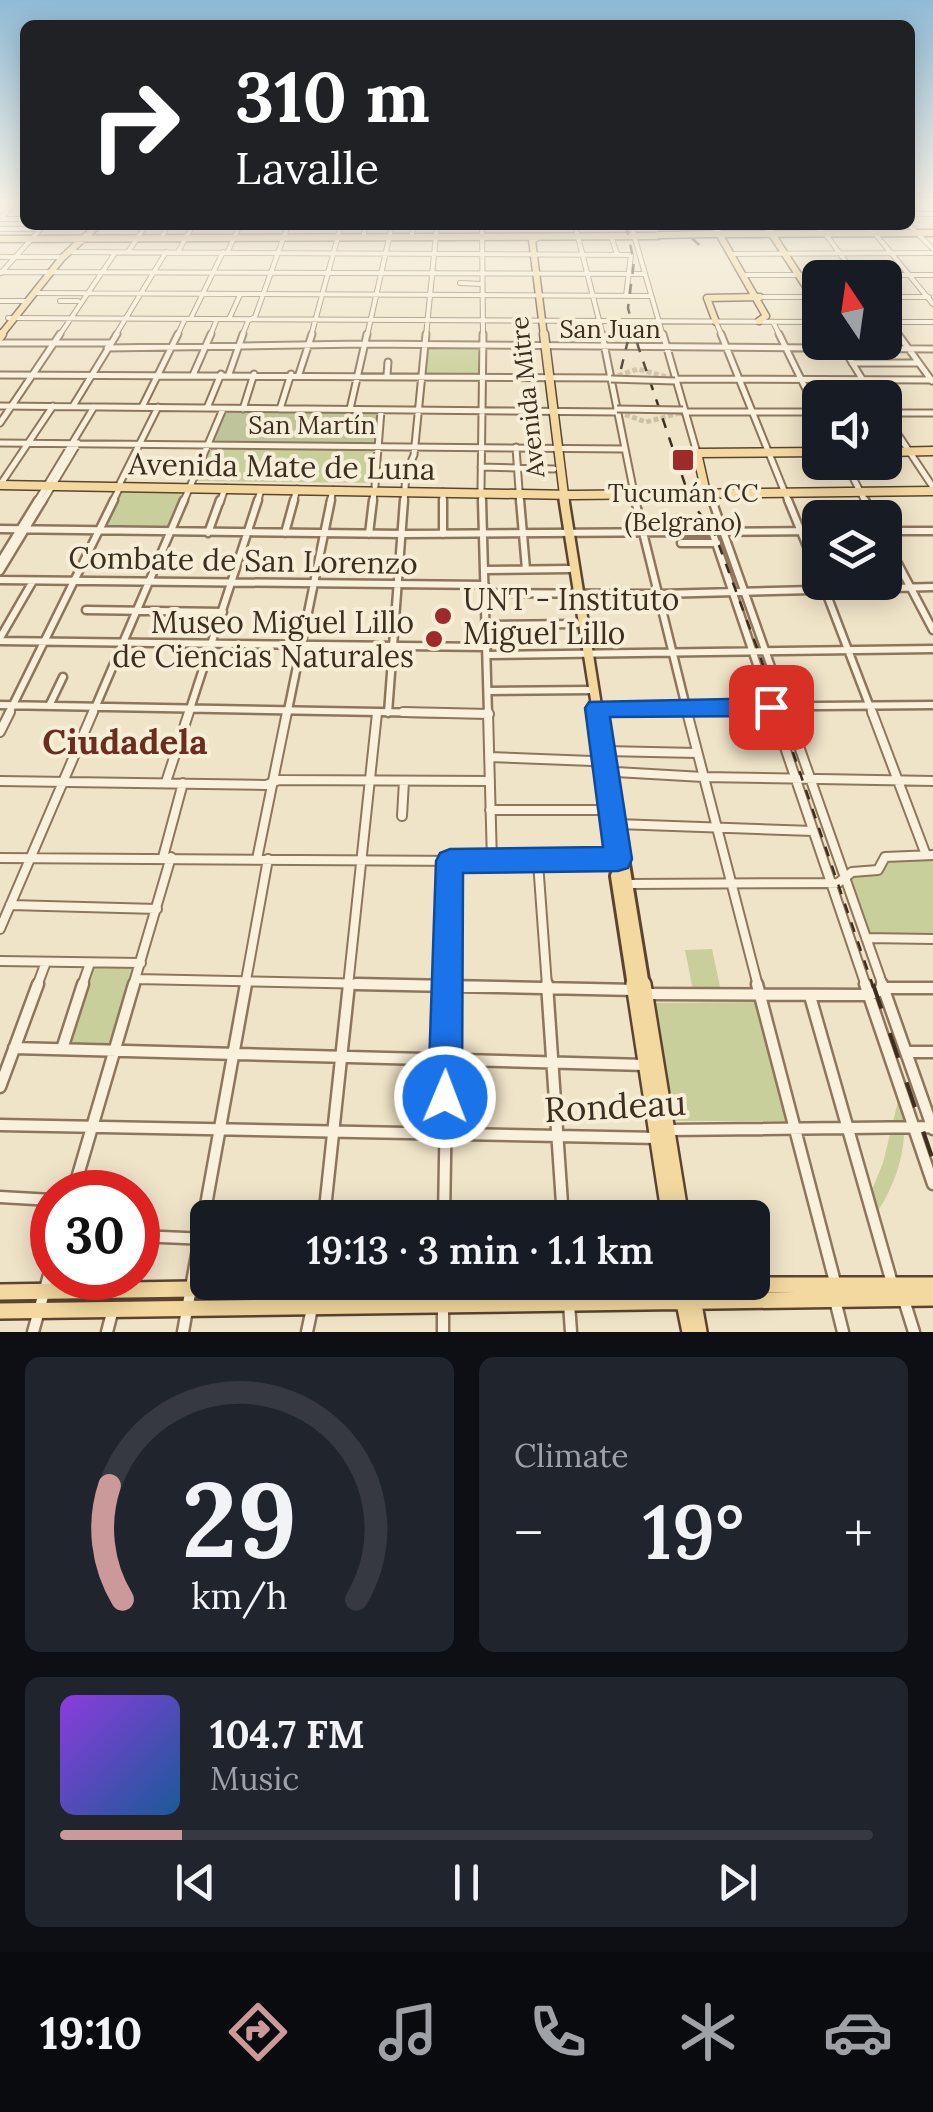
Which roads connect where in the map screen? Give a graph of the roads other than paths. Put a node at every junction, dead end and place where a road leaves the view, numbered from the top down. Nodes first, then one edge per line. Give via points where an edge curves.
1 (53, 267) edge
2 (105, 267) edge
3 (158, 267) edge
4 (217, 267) edge
5 (274, 267) edge
6 (331, 267) edge
7 (381, 267) edge
8 (432, 267) edge
9 (482, 267) edge
10 (535, 267) edge
11 (587, 267) edge
12 (631, 267) edge
13 (642, 267) edge
14 (741, 267) edge
15 (798, 267) edge
16 (903, 267) edge
17 (1, 272) edge
18 (49, 272) junction
19 (101, 272) junction
20 (155, 272) junction
21 (214, 272) junction
22 (272, 273) junction
23 (330, 273) junction
24 (379, 273) junction
25 (431, 274) junction
26 (482, 274) junction
27 (536, 274) junction
28 (589, 274) junction
29 (631, 274) junction
30 (644, 274) junction
31 (745, 274) junction
32 (802, 274) joint
33 (902, 275) edge
34 (909, 275) junction
35 (933, 275) edge
36 (460, 283) dead end
37 (482, 284) junction
38 (34, 292) junction
39 (86, 293) junction
40 (114, 293) junction
41 (142, 293) junction
42 (203, 294) junction
43 (240, 295) junction
44 (264, 295) junction
45 (324, 296) junction
46 (373, 296) junction
47 (428, 296) junction
48 (482, 296) junction
49 (538, 296) junction
50 (649, 296) junction
51 (595, 297) junction
52 (626, 297) junction
53 (758, 297) junction
54 (802, 298) edge
55 (902, 298) edge
56 (25, 300) junction
57 (931, 300) edge
58 (0, 301) edge
59 (60, 301) dead end
60 (80, 301) junction
61 (106, 304) dead end
62 (69, 317) junction
63 (126, 318) junction
64 (7, 319) edge
65 (188, 319) junction
66 (217, 319) junction
67 (230, 319) junction
68 (252, 319) junction
69 (317, 320) junction
70 (368, 320) junction
71 (426, 320) junction
72 (482, 320) junction
73 (540, 321) junction
74 (600, 321) junction
75 (657, 321) junction
76 (717, 321) junction
77 (758, 321) junction
78 (773, 322) junction
79 (802, 322) edge
80 (902, 322) edge
81 (933, 322) edge
82 (0, 337) edge
83 (902, 339) edge
84 (53, 343) junction
85 (308, 344) junction
86 (364, 344) junction
87 (109, 345) junction
88 (424, 345) junction
89 (483, 346) junction
90 (605, 346) junction
91 (205, 347) junction
92 (239, 347) junction
93 (543, 347) junction
94 (664, 347) junction
95 (802, 347) edge
96 (170, 348) junction
97 (726, 348) junction
98 (787, 348) junction
99 (902, 348) edge
100 (909, 348) junction
101 (933, 349) edge
102 (850, 360) edge
103 (388, 362) dead end
104 (852, 363) junction
105 (919, 363) junction
106 (221, 374) junction
107 (229, 374) junction
108 (254, 374) junction
109 (295, 374) junction
110 (0, 375) edge
111 (32, 375) junction
112 (92, 375) junction
113 (156, 375) junction
114 (192, 375) junction
115 (357, 375) junction
116 (387, 375) junction
117 (422, 376) junction
118 (482, 376) junction
119 (546, 377) junction
120 (611, 379) junction
121 (674, 380) junction
122 (738, 380) junction
123 (802, 380) joint
124 (862, 380) edge
125 (902, 381) edge
126 (932, 381) edge
127 (0, 406) edge
128 (12, 406) junction
129 (53, 406) junction
130 (73, 406) junction
131 (94, 406) junction
132 (142, 407) junction
133 (158, 407) junction
134 (207, 408) junction
135 (223, 409) junction
136 (242, 409) junction
137 (280, 409) junction
138 (350, 410) junction
139 (382, 410) junction
140 (617, 410) junction
141 (418, 411) junction
142 (484, 411) junction
143 (550, 411) junction
144 (684, 411) junction
145 (752, 412) junction
146 (802, 413) edge
147 (933, 413) edge
148 (902, 414) edge
149 (0, 424) edge
150 (902, 440) edge
151 (0, 442) edge
152 (29, 443) junction
153 (75, 443) junction
154 (140, 444) junction
155 (208, 444) junction
156 (378, 446) junction
157 (415, 446) junction
158 (483, 447) junction
159 (516, 447) junction
160 (554, 448) junction
161 (624, 449) junction
162 (902, 451) edge
163 (909, 451) junction
164 (933, 451) edge
165 (770, 452) junction
166 (802, 452) edge
167 (697, 453) junction
168 (481, 467) junction
169 (518, 468) junction
170 (554, 468) junction
171 (854, 480) edge
172 (1, 483) edge
173 (51, 484) junction
174 (120, 484) junction
175 (190, 485) junction
176 (225, 488) junction
177 (261, 488) junction
178 (374, 488) junction
179 (297, 489) junction
180 (406, 489) junction
181 (933, 489) edge
182 (334, 490) junction
183 (481, 491) junction
184 (443, 492) junction
185 (519, 492) junction
186 (860, 492) junction
187 (560, 493) junction
188 (708, 493) junction
189 (786, 493) junction
190 (634, 494) junction
191 (864, 500) edge
192 (0, 529) edge
193 (24, 529) junction
194 (642, 530) junction
195 (723, 530) junction
196 (98, 531) junction
197 (566, 531) junction
198 (712, 531) junction
199 (802, 531) joint
200 (933, 531) edge
201 (522, 532) junction
202 (172, 533) junction
203 (208, 533) junction
204 (248, 533) junction
205 (285, 534) junction
206 (324, 534) junction
207 (368, 534) junction
208 (404, 534) junction
209 (443, 534) junction
210 (482, 534) junction
211 (902, 534) edge
212 (681, 543) dead end
213 (717, 543) junction
214 (9, 552) junction
215 (0, 562) edge
216 (902, 568) edge
217 (569, 569) junction
218 (485, 570) junction
219 (526, 570) junction
220 (0, 572) edge
221 (0, 580) edge
222 (33, 580) junction
223 (74, 581) junction
224 (152, 582) junction
225 (232, 582) junction
226 (313, 583) junction
227 (401, 584) junction
228 (802, 585) edge
229 (902, 587) edge
230 (933, 587) edge
231 (912, 588) junction
232 (486, 589) junction
233 (745, 591) junction
234 (734, 593) junction
235 (576, 594) junction
236 (659, 594) junction
237 (829, 600) edge
238 (86, 610) dead end
239 (140, 610) junction
240 (223, 612) junction
241 (578, 624) junction
242 (487, 625) junction
243 (933, 630) edge
244 (0, 640) edge
245 (45, 640) junction
246 (126, 642) junction
247 (212, 643) junction
248 (303, 644) junction
249 (396, 646) junction
250 (933, 648) edge
251 (848, 650) junction
252 (488, 651) junction
253 (768, 652) junction
254 (673, 653) junction
255 (754, 653) junction
256 (585, 654) junction
257 (64, 677) dead end
258 (591, 690) junction
259 (488, 691) junction
260 (0, 706) edge
261 (14, 706) junction
262 (49, 706) junction
263 (933, 706) edge
264 (98, 707) junction
265 (771, 707) junction
266 (786, 707) junction
267 (870, 707) junction
268 (594, 708) junction
269 (686, 708) junction
270 (190, 709) junction
271 (288, 712) junction
272 (383, 713) junction
273 (489, 714) junction
274 (0, 732) edge
275 (697, 754) junction
276 (490, 756) junction
277 (603, 762) junction
278 (703, 777) junction
279 (796, 778) junction
280 (811, 778) junction
281 (65, 780) junction
282 (897, 780) junction
283 (933, 780) edge
284 (0, 781) edge
285 (370, 781) junction
286 (166, 782) junction
287 (272, 782) junction
288 (404, 782) junction
289 (490, 782) junction
290 (183, 783) junction
291 (490, 810) junction
292 (607, 810) junction
293 (402, 816) dead end
294 (616, 824) junction
295 (718, 828) junction
296 (814, 831) junction
297 (929, 855) edge
298 (32, 856) junction
299 (167, 857) junction
300 (0, 858) edge
301 (263, 859) junction
302 (618, 859) junction
303 (361, 861) junction
304 (450, 861) junction
305 (492, 862) junction
306 (538, 862) junction
307 (844, 878) junction
308 (621, 880) junction
309 (831, 883) junction
310 (732, 884) junction
311 (10, 905) junction
312 (157, 909) junction
313 (0, 929) edge
314 (866, 938) junction
315 (933, 939) edge
316 (0, 961) edge
317 (46, 962) junction
318 (90, 963) junction
319 (141, 963) junction
320 (136, 980) junction
321 (246, 982) junction
322 (447, 985) junction
323 (349, 986) junction
324 (547, 987) junction
325 (883, 988) junction
326 (933, 988) edge
327 (640, 992) junction
328 (870, 995) junction
329 (762, 996) junction
330 (810, 996) junction
331 (14, 1048) junction
332 (62, 1049) junction
333 (116, 1050) junction
334 (906, 1052) junction
335 (933, 1052) edge
336 (233, 1053) junction
337 (342, 1055) junction
338 (446, 1058) junction
339 (552, 1061) junction
340 (646, 1065) junction
341 (0, 1087) edge
342 (0, 1125) edge
343 (846, 1126) junction
344 (914, 1126) junction
345 (94, 1127) junction
346 (795, 1128) junction
347 (933, 1128) edge
348 (221, 1130) junction
349 (334, 1132) junction
350 (663, 1134) junction
351 (444, 1136) junction
352 (556, 1138) junction
353 (80, 1170) edge
354 (933, 1184) edge
355 (0, 1197) edge
356 (30, 1199) edge
357 (210, 1200) edge
358 (326, 1200) edge
359 (444, 1200) edge
360 (561, 1200) edge
361 (668, 1200) edge
362 (676, 1200) edge
363 (160, 1237) edge
364 (190, 1238) edge
365 (933, 1285) edge
366 (30, 1291) edge
367 (770, 1291) edge
368 (0, 1292) edge
369 (835, 1292) junction
370 (898, 1292) junction
371 (190, 1294) edge
372 (160, 1297) edge
373 (189, 1298) junction
374 (933, 1298) edge
375 (42, 1300) edge
376 (313, 1300) edge
377 (444, 1300) edge
378 (569, 1300) edge
379 (666, 1300) edge
380 (695, 1300) edge
381 (700, 1300) edge
382 (112, 1309) junction
383 (0, 1310) edge
384 (39, 1310) junction
385 (694, 1331) edge
386 (33, 1332) edge
387 (107, 1332) edge
388 (183, 1332) edge
389 (307, 1332) edge
390 (443, 1332) edge
391 (572, 1332) edge
392 (843, 1332) edge
393 (914, 1332) edge

1 - 18 main road
2 - 19 street
3 - 20 street
4 - 21 street
5 - 22 street
6 - 23 street
7 - 24 street
8 - 25 street
9 - 26 street
10 - 27 main road, Avenida Mitre
11 - 28 street
12 - 29 street
13 - 30 street
14 - 31 main road
15 - 32 main road
16 - 34 street
17 - 18 street
18 - 19 street
18 - 38 main road
18 - 56 main road
19 - 20 street
19 - 39 street
20 - 21 street
20 - 41 street
21 - 22 street
21 - 42 street
22 - 23 street
22 - 44 street
23 - 24 street
23 - 45 street
24 - 25 street
24 - 46 street
25 - 26 street
25 - 47 street
26 - 27 street
26 - 37 street
27 - 28 street
27 - 49 main road, Avenida Mitre
28 - 29 street
28 - 51 street
29 - 30 street
29 - 52 street
30 - 50 street
31 - 32 street
31 - 53 main road
33 - 34 street
34 - 35 street
34 - 57 street
36 - 37 street
37 - 48 street
38 - 39 street
38 - 56 main road
39 - 40 street
39 - 60 street
40 - 41 street
40 - 61 street
41 - 42 street
41 - 63 street
42 - 43 street
42 - 65 street
43 - 44 street
43 - 67 street
44 - 45 street
44 - 68 street
45 - 46 street
45 - 69 street
46 - 47 street
46 - 70 street
47 - 48 street
47 - 71 street
48 - 49 street
48 - 72 street
49 - 51 street
49 - 73 main road, Avenida Mitre
50 - 52 street
50 - 75 street
51 - 52 street
51 - 74 street
53 - 54 street
53 - 76 main road via 710,298
53 - 77 main road via 767,318
53 - 78 main road
55 - 57 street
56 - 58 street
56 - 64 main road
59 - 60 street
60 - 62 street
62 - 63 street
62 - 64 street
62 - 84 street
63 - 65 street
63 - 87 street
64 - 82 main road
65 - 66 street
65 - 96 street
66 - 67 street
66 - 91 street
67 - 68 street
68 - 69 street
68 - 92 street
69 - 70 street
69 - 85 street
70 - 71 street
70 - 86 street
71 - 72 street
71 - 88 street
72 - 73 street
72 - 89 street
73 - 74 street
73 - 93 main road, Avenida Mitre
74 - 75 street
74 - 90 street
75 - 76 street
75 - 94 street
76 - 77 street
76 - 97 street
77 - 78 street
78 - 79 street
78 - 98 street
80 - 81 street
82 - 84 street, San Juan
83 - 100 street
84 - 87 street, San Juan
84 - 111 street
85 - 86 street, San Juan
85 - 92 street, San Juan
85 - 109 street
86 - 88 street, San Juan
86 - 115 street
87 - 96 street, San Juan
87 - 112 street
88 - 89 street, San Juan
88 - 117 street
89 - 93 street, San Juan
89 - 118 street
90 - 93 street, San Juan
90 - 94 street, San Juan
90 - 120 street
91 - 92 street, San Juan
91 - 96 street, San Juan
91 - 114 street
92 - 107 street
93 - 119 main road, Avenida Mitre
94 - 97 street, San Juan
94 - 121 street
95 - 98 street, San Juan
96 - 113 street
97 - 98 street, San Juan
97 - 122 street
98 - 123 street
99 - 100 street, San Juan
100 - 101 street, San Juan
100 - 105 street
102 - 104 street
103 - 116 street
104 - 105 street
104 - 124 street
105 - 126 street
106 - 107 street
106 - 114 street
106 - 134 street
107 - 108 street
108 - 109 street
108 - 136 street
109 - 115 street
109 - 137 street
110 - 111 street
111 - 112 street
111 - 128 street
112 - 113 street
112 - 130 street
113 - 114 street
113 - 132 street
115 - 116 street
115 - 138 street
116 - 117 street
117 - 118 street
117 - 141 street
118 - 119 street
118 - 142 street
119 - 120 street
119 - 143 main road, Avenida Mitre
120 - 121 street, bridge
120 - 140 street
121 - 122 street
121 - 144 street
122 - 123 street
122 - 145 street
125 - 126 street
127 - 128 street
128 - 129 street
128 - 149 street
129 - 130 street
129 - 152 street
130 - 131 street
131 - 132 street
131 - 153 street
132 - 133 street
133 - 134 street
133 - 154 street
134 - 135 street
135 - 136 street
135 - 155 street
136 - 137 street
137 - 138 street
138 - 139 street
139 - 141 street
139 - 156 street
140 - 143 street
140 - 144 street, bridge
140 - 161 street
141 - 142 street
141 - 157 street
142 - 143 street
142 - 158 street
143 - 160 main road, Avenida Mitre
144 - 145 street
144 - 167 street
145 - 146 street
145 - 165 street
147 - 148 street
150 - 163 street
151 - 152 street, San Martín
152 - 153 street, San Martín
152 - 172 street
153 - 154 street, San Martín
153 - 173 street
154 - 155 street, San Martín
154 - 174 street
155 - 156 street, San Martín
155 - 175 street
156 - 157 street, San Martín
156 - 178 street
157 - 158 street, San Martín
157 - 180 street
158 - 159 street, San Martín
158 - 168 street
159 - 160 street, San Martín
159 - 169 street
160 - 161 street, San Martín
160 - 170 main road, Avenida Mitre
160 - 187 main road, Avenida Mitre
161 - 190 street
162 - 163 main road
163 - 164 main road
163 - 181 street
165 - 166 main road
165 - 167 main road
165 - 189 street
167 - 188 main road
168 - 169 street
168 - 183 street
169 - 170 street
169 - 185 street
170 - 187 main road, Avenida Mitre
171 - 186 street
172 - 173 main road, Avenida Mate de Luna
173 - 174 main road, Avenida Mate de Luna
173 - 193 street
174 - 175 main road, Avenida Mate de Luna
174 - 196 street
175 - 176 main road, Avenida Mate de Luna
175 - 178 main road, Avenida Mate de Luna
175 - 202 street
176 - 177 main road, Avenida Mate de Luna
176 - 203 street
177 - 179 main road, Avenida Mate de Luna
177 - 204 street
178 - 180 main road, Avenida Mate de Luna
178 - 182 main road, Avenida Mate de Luna
178 - 207 street
179 - 182 main road, Avenida Mate de Luna
179 - 205 street
180 - 183 main road, Avenida Mate de Luna
180 - 184 main road, Avenida Mate de Luna
180 - 208 street
181 - 186 main road, Avenida Mate de Luna
182 - 206 street
183 - 184 main road, Avenida Mate de Luna
183 - 185 main road, Avenida Mate de Luna
183 - 210 street
184 - 209 street
185 - 187 main road, Avenida Mate de Luna
185 - 201 street
186 - 189 main road, Avenida Mate de Luna
186 - 191 street
187 - 190 main road, Avenida Mate de Luna
187 - 197 main road
188 - 189 main road, Avenida Mate de Luna
188 - 190 main road, Avenida Mate de Luna
188 - 195 street
189 - 199 street
190 - 194 street
192 - 193 street
193 - 196 street
193 - 214 street
194 - 197 street
194 - 198 street
194 - 236 street
195 - 198 street
195 - 199 street
195 - 233 street
196 - 202 street
196 - 223 street
197 - 201 street
197 - 217 main road
197 - 235 main road
198 - 213 street
200 - 211 street
201 - 210 street
201 - 219 street
202 - 203 street
202 - 224 street
203 - 204 street
204 - 205 street
204 - 225 street
205 - 206 street
206 - 207 street
206 - 226 street
207 - 208 street
208 - 209 street
208 - 227 street
209 - 210 street
210 - 218 street
212 - 213 street
213 - 234 street
214 - 215 street
214 - 220 street
216 - 231 street
217 - 219 street
217 - 235 main road
218 - 219 street
218 - 232 street
221 - 222 street, Combate de San Lorenzo
222 - 223 street, Combate de San Lorenzo
222 - 244 street
223 - 224 street, Combate de San Lorenzo
223 - 245 street
224 - 225 street, Combate de San Lorenzo
224 - 239 street
225 - 226 street, Combate de San Lorenzo
225 - 240 street
226 - 227 street, Combate de San Lorenzo
226 - 248 street
227 - 232 street, Combate de San Lorenzo
227 - 249 street
228 - 233 street, Combate de San Lorenzo
229 - 231 street, Combate de San Lorenzo
230 - 231 street, Combate de San Lorenzo
231 - 243 street
232 - 235 street, Combate de San Lorenzo
232 - 242 street
233 - 234 street, Combate de San Lorenzo
233 - 253 street
234 - 236 street, Combate de San Lorenzo
234 - 255 street
235 - 236 street, Combate de San Lorenzo
235 - 241 main road
235 - 256 main road
236 - 254 street
237 - 251 street
238 - 239 street
239 - 240 street
239 - 246 street
240 - 247 street
241 - 242 street
241 - 256 main road
242 - 252 street
244 - 245 street
245 - 246 street
245 - 261 street
246 - 247 street
246 - 264 street
247 - 248 street
247 - 270 street
248 - 249 street
248 - 271 street
249 - 252 street
249 - 272 street
250 - 251 street
251 - 253 street
251 - 267 street
252 - 256 street
252 - 259 street
253 - 255 street
253 - 266 street
254 - 255 street
254 - 256 street
254 - 269 street
255 - 265 street
256 - 258 main road
257 - 262 street
258 - 259 street
258 - 268 main road
259 - 273 street
260 - 261 street
261 - 262 street
261 - 274 street
262 - 264 street
263 - 267 street
264 - 270 street
264 - 281 street
265 - 266 street
265 - 269 street
265 - 279 street
266 - 267 street
266 - 280 street
267 - 282 street
268 - 269 street
268 - 277 main road
269 - 275 street
270 - 271 street
270 - 286 street
271 - 272 street
271 - 287 street
272 - 273 street
272 - 285 street
273 - 276 street
275 - 277 street
275 - 278 street
276 - 277 street
276 - 289 street
277 - 278 street via 616,772
277 - 292 main road
277 - 294 main road
278 - 279 street
278 - 295 street
279 - 280 street
279 - 296 street
280 - 282 street
280 - 307 street
281 - 284 street
281 - 286 street
281 - 298 street
282 - 283 street
282 - 297 street
285 - 287 street
285 - 288 street
285 - 303 street
286 - 290 street
287 - 290 street
287 - 301 street
288 - 289 street
288 - 293 street
289 - 291 street
290 - 299 street
291 - 292 street
291 - 305 street
292 - 302 main road
294 - 295 street
294 - 302 main road
295 - 296 street
295 - 310 street
296 - 309 street
297 - 307 street via 885,857 878,870
298 - 299 street
298 - 300 street
298 - 311 street
299 - 301 street
299 - 312 street
301 - 303 street
301 - 321 street
302 - 306 street
302 - 308 main road
303 - 304 street
303 - 323 street
304 - 305 street
304 - 322 street
305 - 306 street
306 - 324 street
307 - 309 street
307 - 314 street
308 - 310 street via 634,886
308 - 327 main road
309 - 310 street
309 - 328 street
310 - 329 street
311 - 312 street
311 - 313 street
312 - 319 street
314 - 315 street
314 - 325 street
316 - 317 street
317 - 318 street
317 - 331 street
318 - 319 street
318 - 332 street
319 - 320 street
320 - 321 street
320 - 333 street
321 - 323 street
321 - 336 street
322 - 323 street
322 - 324 street
322 - 338 street
323 - 337 street
324 - 327 street
324 - 339 street
325 - 326 street
325 - 328 street
325 - 334 street
327 - 329 street
327 - 340 main road
327 - 350 main road
328 - 330 street
328 - 344 street
329 - 330 street
329 - 346 street
330 - 343 street
331 - 332 street
331 - 341 street
332 - 333 street
333 - 336 street
333 - 345 street
334 - 335 street
334 - 347 street
336 - 337 street
336 - 348 street
337 - 338 street
337 - 349 street
338 - 339 street
338 - 351 street
339 - 340 street
339 - 352 street
340 - 350 main road
342 - 345 street, Rondeau
343 - 344 street, Rondeau
343 - 346 street, Rondeau
343 - 370 street
344 - 347 street, Rondeau
344 - 354 street
345 - 348 street, Rondeau
345 - 353 street
346 - 350 street, Rondeau
346 - 369 street
348 - 349 street, Rondeau
348 - 357 street
349 - 351 street, Rondeau
349 - 358 street
350 - 352 street, Rondeau
350 - 361 main road
350 - 362 main road
351 - 352 street, Rondeau
351 - 359 street
352 - 360 street
355 - 356 street
363 - 364 street
365 - 370 main road
366 - 368 main road
367 - 369 main road
369 - 370 main road
369 - 392 street
370 - 374 main road
370 - 393 street
371 - 373 street
372 - 373 main road
373 - 382 main road
373 - 388 street
375 - 384 street
376 - 389 street
377 - 390 street
378 - 391 street
379 - 385 main road
380 - 385 main road
381 - 385 main road
382 - 384 main road
382 - 387 street
383 - 384 main road
384 - 386 street

